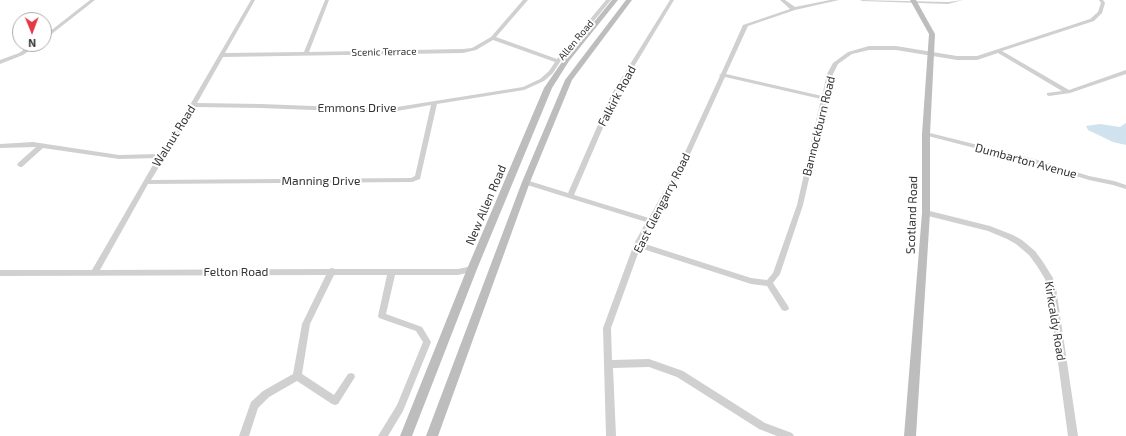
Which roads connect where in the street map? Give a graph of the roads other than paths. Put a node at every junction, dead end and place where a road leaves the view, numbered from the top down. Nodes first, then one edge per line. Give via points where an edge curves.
1 (93, 0) edge
2 (253, 0) edge
3 (327, 0) edge
4 (526, 0) edge
5 (609, 0) edge
6 (616, 0) edge
7 (628, 0) edge
8 (672, 0) edge
9 (782, 0) edge
10 (837, 0) edge
11 (862, 0) edge
12 (961, 0) edge
13 (1101, 0) edge
14 (914, 1) edge
15 (794, 9) junction
16 (52, 32) edge
17 (493, 38) junction
18 (998, 51) junction
19 (24, 52) edge
20 (306, 53) junction
21 (930, 54) junction
22 (222, 55) junction
23 (558, 61) junction
24 (0, 62) edge
25 (1126, 72) edge
26 (722, 75) junction
27 (542, 80) joint
28 (1068, 92) junction
29 (1049, 94) dead end
30 (824, 98) junction
31 (434, 103) junction
32 (193, 106) junction
33 (926, 134) junction
34 (42, 145) junction
35 (0, 146) edge
36 (161, 156) junction
37 (20, 165) dead end
38 (146, 182) junction
39 (526, 182) junction
40 (1126, 187) edge
41 (570, 196) junction
42 (926, 213) junction
43 (650, 221) junction
44 (638, 244) junction
45 (472, 269) junction
46 (332, 271) junction
47 (95, 272) junction
48 (392, 272) junction
49 (0, 273) edge
50 (769, 283) junction
51 (786, 308) dead end
52 (608, 364) junction
53 (297, 376) junction
54 (351, 377) dead end
55 (410, 434) edge
56 (244, 436) edge
57 (382, 436) edge
58 (432, 436) edge
59 (611, 436) edge
60 (788, 436) edge
61 (910, 436) edge
62 (1073, 436) edge

1 - 16 street
2 - 22 street, Walnut Road
3 - 20 street
4 - 17 street, Scenic Terrace
5 - 23 street, Allen Road
6 - 45 main road, New Allen Road via 566,60 548,88
7 - 39 main road via 569,80
8 - 41 street, Falkirk Road via 614,95
9 - 15 street
10 - 15 street
11 - 14 street
12 - 14 street via 948,3
13 - 18 street, Bannockburn Road via 1104,3 1100,13 1092,20
14 - 21 main road, Scotland Road via 932,34
15 - 26 street, East Glengarry Road via 746,25
17 - 20 street, Scenic Terrace via 474,49 464,51
17 - 23 street
18 - 21 street, Bannockburn Road via 977,58
18 - 28 street
19 - 24 street
20 - 22 street, Scenic Terrace
21 - 30 street, Bannockburn Road via 896,48 869,48 850,53 836,63 830,74
21 - 33 main road, Scotland Road
22 - 32 street, Walnut Road
23 - 27 street, Allen Road
25 - 28 street
26 - 30 street
26 - 43 street, East Glengarry Road via 688,152
27 - 31 street, Emmons Drive via 524,88
28 - 29 street
30 - 50 street, Bannockburn Road via 800,205 776,274
31 - 32 street, Emmons Drive via 364,110
31 - 38 street, Manning Drive via 418,178 412,180
32 - 36 street, Walnut Road
33 - 40 street, Dumbarton Avenue
33 - 42 main road, Scotland Road
34 - 35 street
34 - 36 street via 119,157
34 - 37 street
36 - 38 street, Walnut Road
38 - 47 street, Walnut Road
39 - 41 street
39 - 58 main road
41 - 43 street
42 - 61 main road, Scotland Road
42 - 62 street, Kirkcaldy Road via 990,229 1010,237 1028,250 1040,264 1052,288
43 - 44 street, East Glengarry Road
44 - 50 street via 751,281
44 - 52 street, East Glengarry Road via 607,328
45 - 48 street, Felton Road via 458,272
45 - 55 main road, New Allen Road
46 - 47 street, Felton Road
46 - 48 street, Felton Road
46 - 53 street via 306,324
47 - 49 street, Felton Road
48 - 57 street via 382,316 419,329 426,342 400,408
50 - 51 street
52 - 59 street, East Glengarry Road
52 - 60 street via 649,363 680,374 762,426
53 - 54 street via 335,401
53 - 56 street via 266,394 254,405

